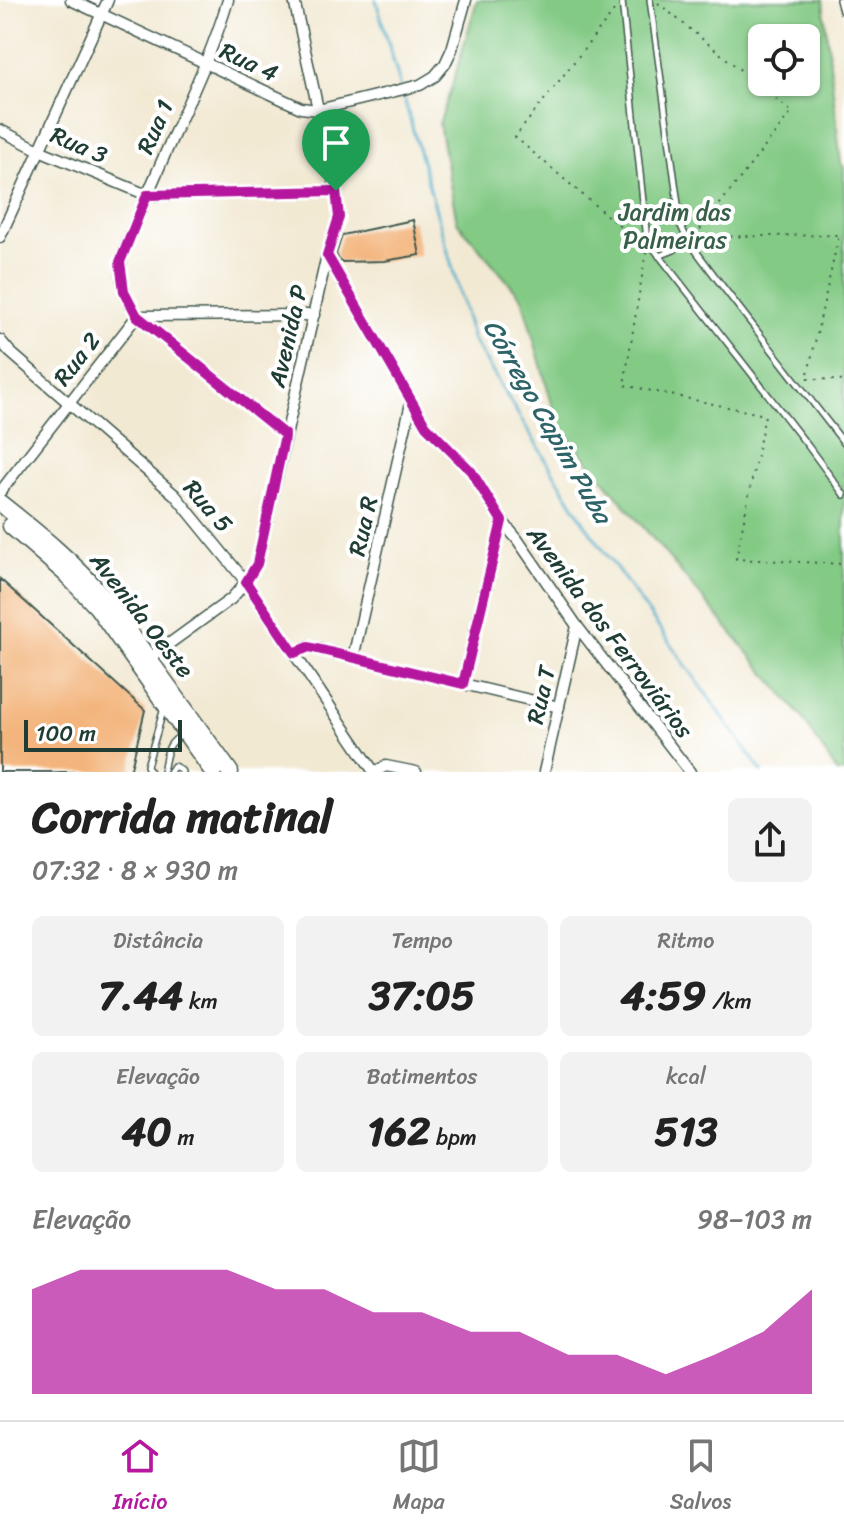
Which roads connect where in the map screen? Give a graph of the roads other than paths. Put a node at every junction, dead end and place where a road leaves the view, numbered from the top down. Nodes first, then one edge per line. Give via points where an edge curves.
1 (71, 0) edge
2 (108, 0) edge
3 (228, 0) edge
4 (294, 0) edge
5 (466, 0) edge
6 (623, 0) edge
7 (652, 0) edge
8 (839, 0) edge
9 (844, 12) edge
10 (102, 16) junction
11 (205, 64) junction
12 (318, 110) junction
13 (0, 130) edge
14 (39, 150) junction
15 (336, 191) junction
16 (147, 195) junction
17 (680, 212) junction
18 (645, 218) junction
19 (0, 237) edge
20 (687, 239) junction
21 (327, 255) junction
22 (659, 256) junction
23 (314, 315) junction
24 (137, 316) junction
25 (0, 340) edge
26 (69, 402) junction
27 (411, 403) junction
28 (285, 435) junction
29 (844, 443) edge
30 (0, 492) edge
31 (844, 495) edge
32 (0, 503) edge
33 (0, 517) edge
34 (502, 521) junction
35 (246, 582) junction
36 (577, 626) junction
37 (294, 653) junction
38 (353, 658) junction
39 (148, 659) junction
40 (463, 684) junction
41 (165, 704) junction
42 (559, 707) junction
43 (185, 733) junction
44 (150, 772) edge
45 (163, 772) edge
46 (170, 772) edge
47 (182, 772) edge
48 (213, 772) edge
49 (230, 772) edge
50 (374, 772) edge
51 (416, 772) edge
52 (544, 772) edge
53 (690, 772) edge

1 - 10 street, Rua 4
2 - 10 street
3 - 11 street, Rua 1
4 - 12 street
5 - 12 street via 452,49 435,76 420,85
6 - 18 lane
7 - 17 lane
8 - 9 lane
10 - 11 street, Rua 4
10 - 14 street
11 - 12 street, Rua 4 via 301,108
11 - 16 street, Rua 1
12 - 15 street
13 - 14 street, Rua 3
14 - 16 street, Rua 3
14 - 19 street
15 - 16 street, Rua 3
15 - 21 street via 339,217
16 - 24 street, Rua 1 via 120,262 124,291
17 - 18 lane
17 - 20 lane
18 - 22 lane via 647,240
20 - 22 lane
20 - 29 lane
21 - 23 street, Avenida P
21 - 27 street, Avenida dos Ferroviários
22 - 31 lane
23 - 24 street
23 - 28 street, Avenida P
24 - 26 street, Rua 2
24 - 28 street, Rua 1
25 - 26 street, Rua 5
26 - 30 street, Rua 2
26 - 35 street, Rua 5 via 175,495
27 - 34 street, Avenida dos Ferroviários via 471,471
27 - 38 street, Rua R
28 - 35 street, Avenida P via 257,564
32 - 39 main road, Avenida Oeste via 92,583
33 - 41 main road, Avenida Oeste via 84,591
34 - 36 street, Avenida dos Ferroviários
34 - 40 street
35 - 37 street, Rua 5
35 - 39 street, Avenida P via 231,599
36 - 42 street, Rua T
36 - 53 street, Avenida dos Ferroviários
37 - 38 street via 309,647
37 - 50 street, Rua 5
38 - 40 street
39 - 49 main road, Avenida Oeste
40 - 42 street
41 - 43 main road, Avenida Oeste
41 - 44 lane via 147,766
42 - 52 street, Rua T
43 - 45 lane via 170,745
43 - 48 main road, Avenida Oeste
46 - 47 lane via 174,766
50 - 51 street via 386,766

